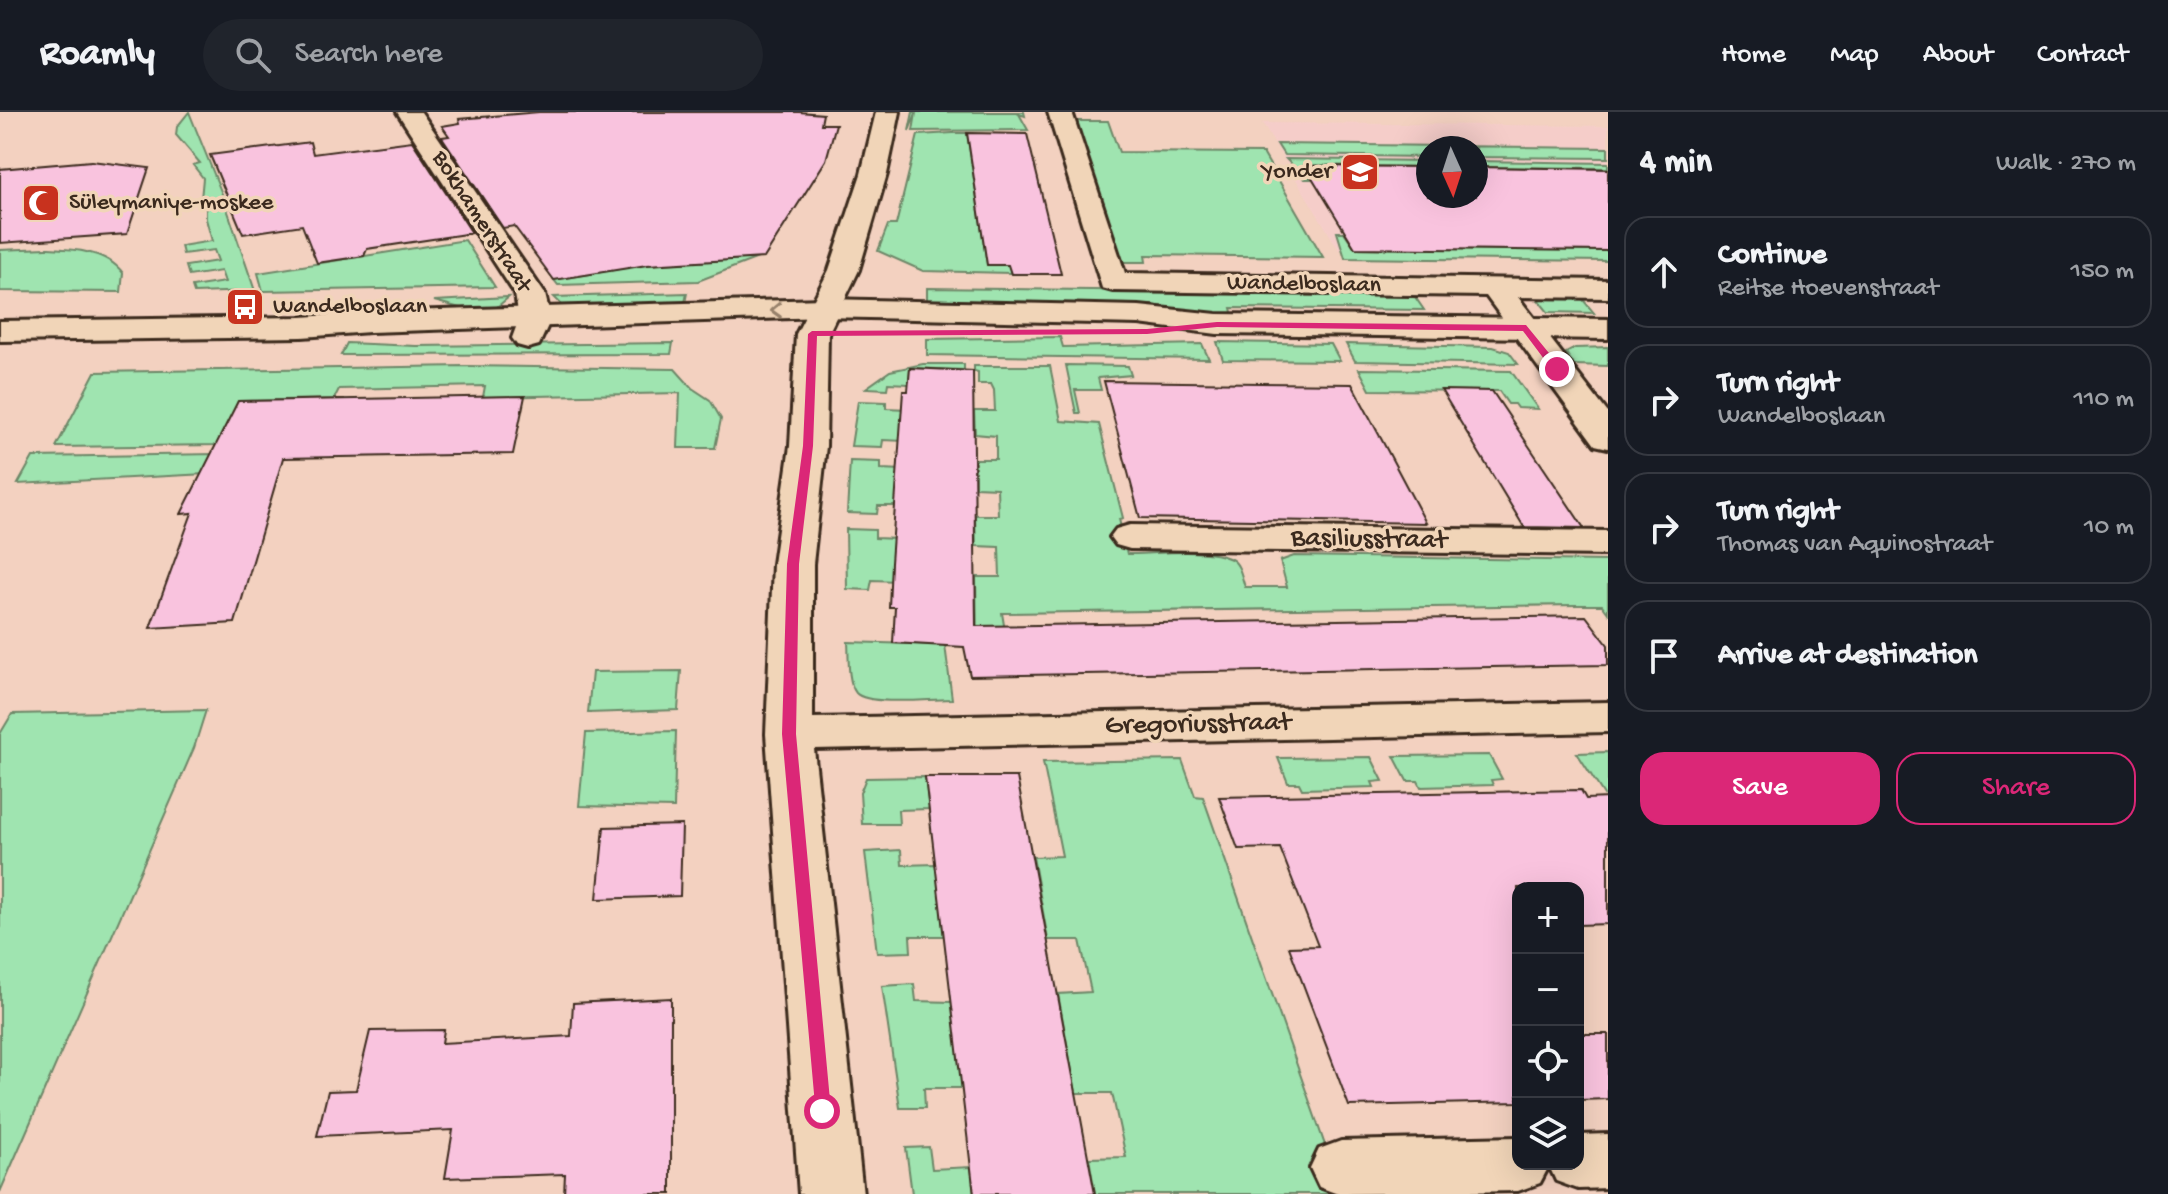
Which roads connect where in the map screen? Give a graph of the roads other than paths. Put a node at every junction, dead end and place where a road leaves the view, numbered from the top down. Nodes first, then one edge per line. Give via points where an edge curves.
1 (409, 112) edge
2 (888, 112) edge
3 (1060, 112) edge
4 (1495, 288) junction
5 (1608, 289) edge
6 (818, 321) junction
7 (532, 328) junction
8 (1526, 328) junction
9 (1608, 329) edge
10 (0, 331) edge
11 (1608, 437) edge
12 (1130, 537) dead end
13 (1608, 543) edge
14 (1608, 717) edge
15 (789, 734) junction
16 (1608, 1161) edge
17 (1584, 1162) edge
18 (1512, 1164) edge
19 (1341, 1168) dead end
20 (831, 1194) edge

1 - 7 street, Bokhamerstraat via 530,294
2 - 6 street via 844,270
3 - 4 street, Wandelboslaan via 1113,282
4 - 5 street, Wandelboslaan
4 - 8 street
6 - 7 street, Wandelboslaan
6 - 8 street, Wandelboslaan via 1147,331 1217,324
6 - 15 street via 793,564
7 - 10 street, Wandelboslaan via 434,337 302,327
8 - 9 street, Wandelboslaan
8 - 11 street
12 - 13 street, Basiliusstraat
14 - 15 street, Gregoriusstraat
15 - 20 street
16 - 17 street
18 - 19 street

